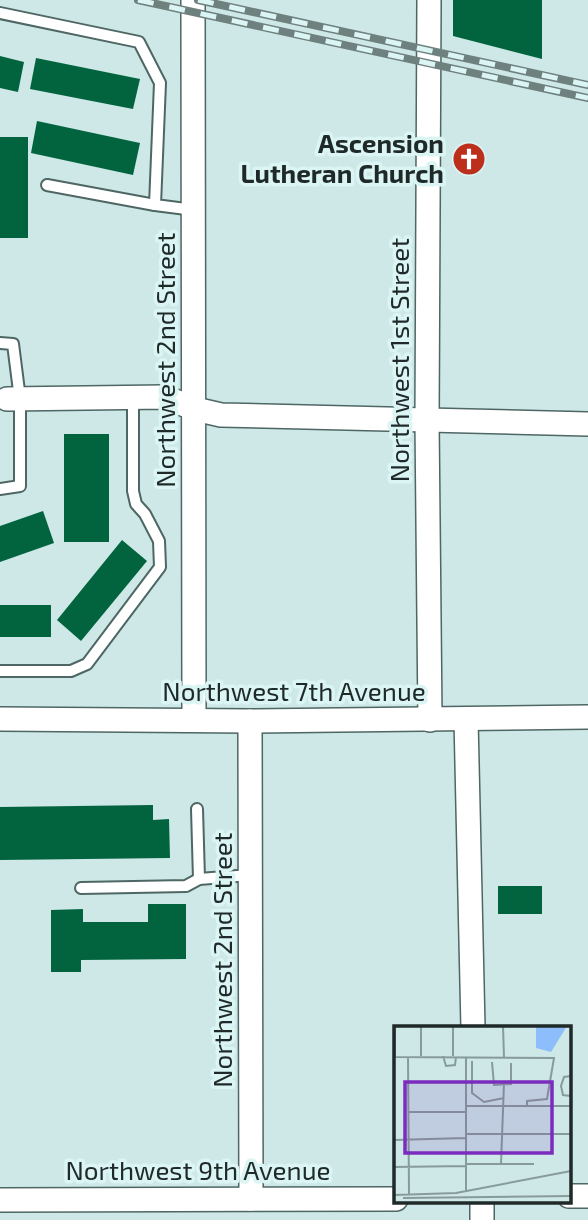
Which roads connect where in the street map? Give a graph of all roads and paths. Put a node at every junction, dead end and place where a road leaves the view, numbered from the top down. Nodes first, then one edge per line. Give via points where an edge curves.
1 (194, 0) edge
2 (429, 0) edge
3 (0, 13) edge
4 (47, 185) dead end
5 (155, 205) junction
6 (194, 210) junction
7 (0, 343) edge
8 (133, 397) junction
9 (14, 398) junction
10 (195, 409) junction
11 (427, 421) junction
12 (588, 424) edge
13 (0, 489) edge
14 (0, 671) edge
15 (588, 717) edge
16 (0, 719) edge
17 (466, 719) junction
18 (194, 720) junction
19 (430, 720) junction
20 (250, 721) junction
21 (197, 809) dead end
22 (250, 875) junction
23 (199, 879) junction
24 (81, 888) dead end
25 (473, 1026) edge
26 (570, 1196) edge
27 (588, 1196) edge
28 (251, 1199) junction
29 (394, 1199) edge
30 (0, 1200) edge
31 (482, 1202) edge
32 (160, 1210) edge
33 (482, 1220) edge

1 - 6 street, Northwest 2nd Street
2 - 11 street, Northwest 1st Street
3 - 5 lane via 139,42 160,83
4 - 5 lane
5 - 6 lane
6 - 10 street, Northwest 2nd Street
7 - 9 lane via 13,344
8 - 9 street
8 - 10 street via 165,397
8 - 14 lane via 133,491 159,541 160,567 87,664 71,671
9 - 13 lane via 19,486
10 - 11 street via 221,415
10 - 18 street, Northwest 2nd Street
11 - 12 street
11 - 19 street, Northwest 1st Street
15 - 17 street, Northwest 7th Avenue
16 - 18 street, Northwest 7th Avenue
17 - 19 street, Northwest 7th Avenue
17 - 25 street
18 - 20 street, Northwest 7th Avenue
19 - 20 street, Northwest 7th Avenue
20 - 22 street, Northwest 2nd Street
21 - 23 lane
22 - 23 lane
22 - 28 street, Northwest 2nd Street
23 - 24 lane via 186,887
26 - 27 street
28 - 29 street, Northwest 9th Avenue
28 - 32 street, Northwest 9th Avenue
30 - 32 street, Northwest 9th Avenue
31 - 33 street

